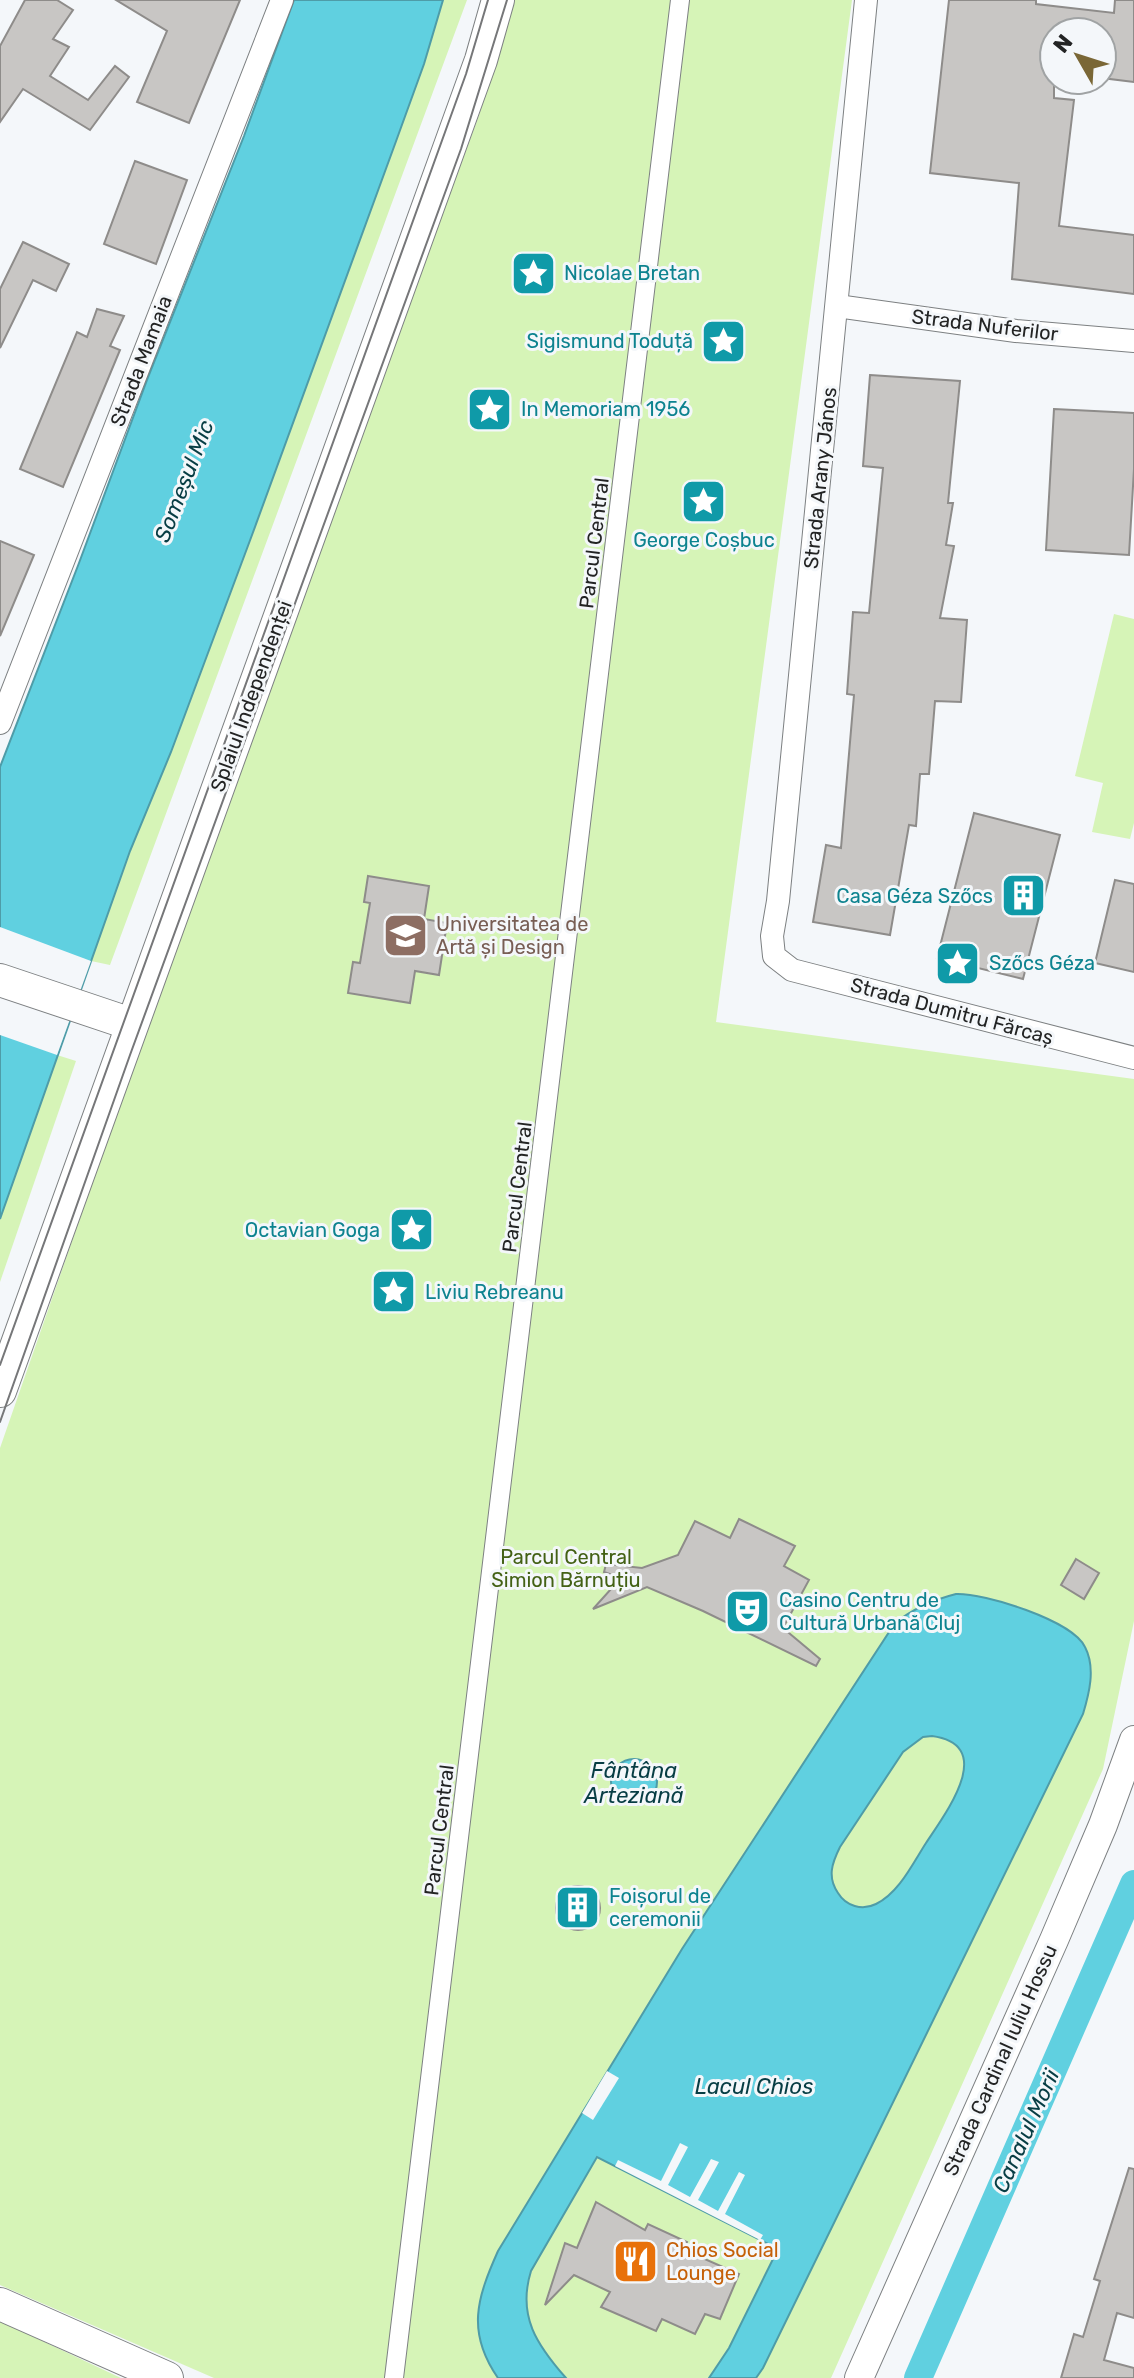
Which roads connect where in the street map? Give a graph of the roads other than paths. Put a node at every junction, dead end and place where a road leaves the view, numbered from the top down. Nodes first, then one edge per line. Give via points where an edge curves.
1 (282, 0) edge
2 (498, 0) edge
3 (680, 0) edge
4 (866, 0) edge
5 (837, 306) junction
6 (1134, 341) edge
7 (0, 723) edge
8 (774, 956) joint
9 (0, 980) edge
10 (131, 1024) junction
11 (1134, 1058) edge
12 (0, 1391) edge
13 (1134, 1740) edge
14 (0, 2304) edge
15 (167, 2378) edge
16 (394, 2378) edge
17 (859, 2378) edge

1 - 7 street, Strada Mamaia
2 - 10 main road, Splaiul Independenței via 481,60
3 - 16 street, Parcul Central
4 - 5 street, Strada Arany János
5 - 6 street, Strada Nuferilor
5 - 8 street, Strada Arany János
8 - 11 street, Strada Dumitru Fărcaș via 792,970
9 - 10 main road
10 - 12 main road, Splaiul Independenței
13 - 17 street, Strada Cardinal Iuliu Hossu via 1060,1927
14 - 15 main road

